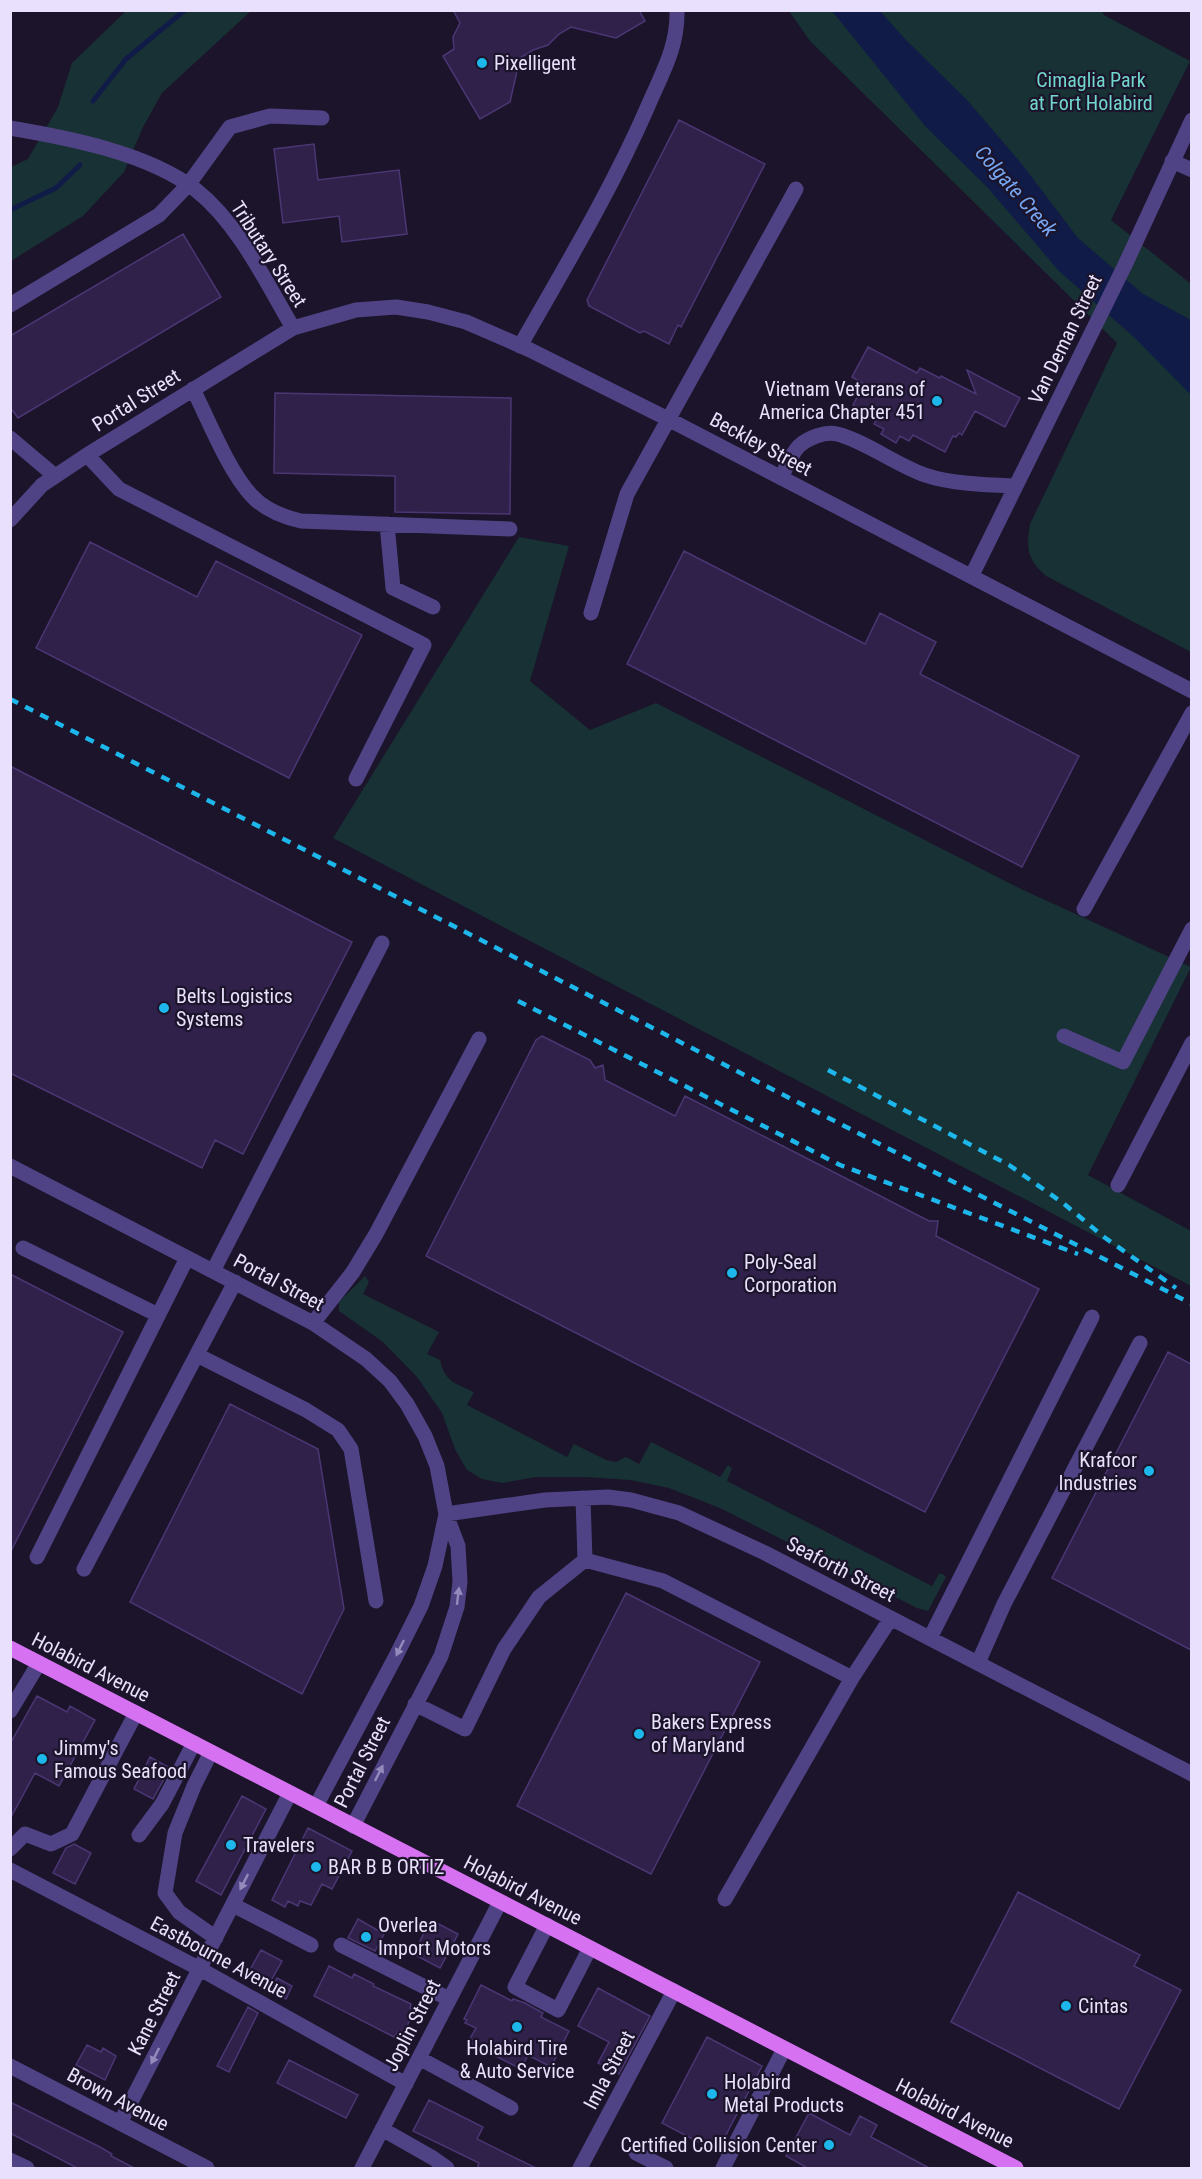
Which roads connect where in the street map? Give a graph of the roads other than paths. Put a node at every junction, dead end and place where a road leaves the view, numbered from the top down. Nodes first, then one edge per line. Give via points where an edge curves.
1 (677, 10) edge
2 (322, 118) dead end
3 (1191, 120) edge
4 (10, 128) edge
5 (1172, 161) junction
6 (1191, 170) edge
7 (188, 185) junction
8 (796, 189) dead end
9 (10, 305) edge
10 (293, 328) junction
11 (520, 346) junction
12 (192, 389) junction
13 (668, 419) junction
14 (10, 438) edge
15 (87, 455) junction
16 (55, 476) junction
17 (781, 478) junction
18 (1016, 486) junction
19 (13, 511) edge
20 (387, 524) junction
21 (510, 529) dead end
22 (972, 575) junction
23 (433, 607) dead end
24 (591, 613) dead end
25 (1191, 691) edge
26 (1191, 713) edge
27 (356, 779) dead end
28 (1084, 909) dead end
29 (1191, 929) edge
30 (382, 943) dead end
31 (1064, 1036) dead end
32 (479, 1039) dead end
33 (1191, 1043) edge
34 (10, 1166) edge
35 (1118, 1185) dead end
36 (23, 1248) dead end
37 (187, 1257) junction
38 (213, 1271) junction
39 (235, 1282) junction
40 (158, 1316) junction
41 (1092, 1317) dead end
42 (313, 1323) junction
43 (1140, 1343) dead end
44 (197, 1355) junction
45 (583, 1498) junction
46 (446, 1514) junction
47 (38, 1557) dead end
48 (585, 1560) junction
49 (84, 1569) dead end
50 (376, 1601) dead end
51 (891, 1618) junction
52 (930, 1638) junction
53 (10, 1648) edge
54 (39, 1663) junction
55 (978, 1663) junction
56 (852, 1678) junction
57 (415, 1704) junction
58 (10, 1711) edge
59 (136, 1713) junction
60 (194, 1743) junction
61 (211, 1752) junction
62 (1191, 1774) edge
63 (290, 1793) junction
64 (316, 1806) junction
65 (353, 1826) junction
66 (139, 1835) dead end
67 (10, 1849) edge
68 (10, 1870) edge
69 (725, 1899) dead end
70 (500, 1902) junction
71 (233, 1905) junction
72 (547, 1925) junction
73 (216, 1938) junction
74 (341, 1945) dead end
75 (311, 1946) dead end
76 (590, 1948) junction
77 (200, 1969) junction
78 (674, 1991) junction
79 (449, 1999) junction
80 (784, 2049) junction
81 (419, 2058) junction
82 (10, 2066) edge
83 (406, 2084) junction
84 (511, 2108) dead end
85 (120, 2123) junction
86 (382, 2129) junction
87 (636, 2153) dead end
88 (10, 2160) edge
89 (27, 2169) edge
90 (207, 2169) edge
91 (362, 2169) edge
92 (447, 2169) edge
93 (580, 2169) edge
94 (666, 2169) edge
95 (723, 2169) edge
96 (1016, 2169) edge

1 - 11 street via 678,31 669,60 628,152
2 - 7 street via 270,116 230,128
3 - 5 street, Van Deman Street
4 - 7 street, Tributary Street via 118,152
5 - 6 street
5 - 18 street, Van Deman Street
7 - 9 street via 159,215
7 - 10 street, Tributary Street via 234,231
8 - 13 street
10 - 11 street, Beckley Street via 356,310 396,307 466,322
10 - 12 street, Portal Street
11 - 13 street, Beckley Street
12 - 15 street, Portal Street
12 - 20 street via 234,471 252,496 266,507 301,521
13 - 17 street, Beckley Street
13 - 24 street via 627,494
14 - 16 street
15 - 16 street, Portal Street
15 - 27 street via 119,489 424,645
16 - 19 street, Portal Street
17 - 18 street via 798,447 811,438 837,434 926,476
17 - 22 street, Beckley Street
18 - 22 street, Van Deman Street
20 - 21 street
20 - 23 street via 393,588
22 - 25 street, Beckley Street
26 - 28 street
29 - 31 street via 1123,1062
30 - 38 street
32 - 42 street via 376,1234 353,1272
33 - 35 street
34 - 37 street, Portal Street
36 - 40 street
37 - 38 street, Portal Street
37 - 40 street
38 - 39 street, Portal Street
39 - 42 street, Portal Street
39 - 44 street
40 - 47 street
41 - 52 street
42 - 46 street, Portal Street via 366,1359 407,1404 437,1466
43 - 55 street via 1004,1604
44 - 49 street
44 - 50 street via 306,1410 338,1430 346,1440 351,1449
45 - 46 street, Seaforth Street
45 - 48 street
45 - 51 street, Seaforth Street via 631,1500 679,1513
57 -> 46 street, Portal Street via 441,1656 457,1607 459,1546
46 -> 64 street, Portal Street via 435,1566 421,1606
48 - 56 street via 663,1581
48 - 57 street via 539,1597 504,1649 465,1729
51 - 52 street, Seaforth Street
51 - 56 street
52 - 55 street, Seaforth Street
53 - 54 main road, Holabird Avenue
54 - 58 street
54 - 59 main road, Holabird Avenue
55 - 62 street, Seaforth Street
56 - 69 street
65 -> 57 street, Portal Street
59 - 60 main road, Holabird Avenue
59 - 67 street via 72,1834 51,1844 25,1834
60 - 61 main road, Holabird Avenue
60 - 66 street via 162,1804
61 - 63 main road, Holabird Avenue
61 - 73 street via 175,1833 165,1893 179,1912
63 - 64 main road, Holabird Avenue
63 -> 71 street, Kane Street
64 - 65 main road, Holabird Avenue
65 - 70 main road, Holabird Avenue
68 - 77 street, Eastbourne Avenue
70 - 72 main road, Holabird Avenue
70 - 79 street, Joplin Street
71 - 73 street, Kane Street
71 - 75 street
72 - 76 main road, Holabird Avenue
72 - 76 street via 516,1987 524,1992 558,2010
73 - 77 street, Kane Street
74 - 79 street
76 - 78 main road, Holabird Avenue
77 - 83 street, Eastbourne Avenue
77 -> 85 street, Kane Street
78 - 80 main road, Holabird Avenue
78 - 93 street, Imla Street
79 - 81 street, Joplin Street
80 - 95 street
80 - 96 main road, Holabird Avenue
81 - 83 street, Joplin Street
81 - 84 street
82 - 85 street, Brown Avenue
83 - 86 street, Joplin Street
85 - 90 street, Brown Avenue
86 - 91 street, Joplin Street
86 - 92 street
87 - 94 street
88 - 89 street

